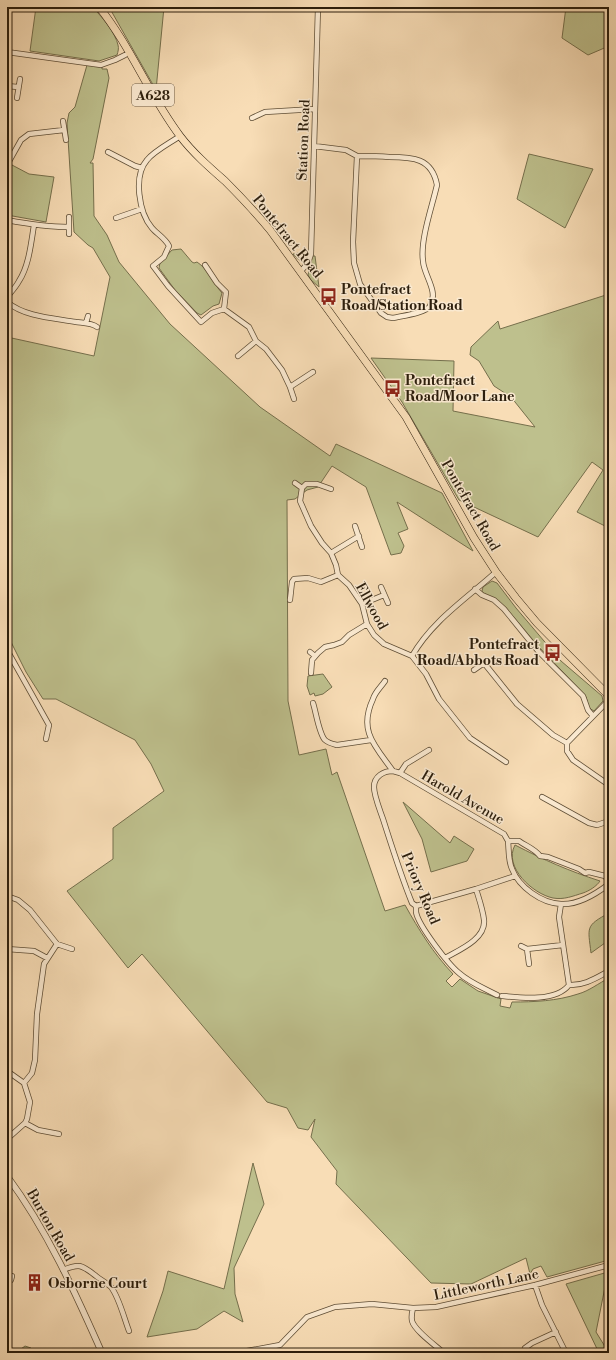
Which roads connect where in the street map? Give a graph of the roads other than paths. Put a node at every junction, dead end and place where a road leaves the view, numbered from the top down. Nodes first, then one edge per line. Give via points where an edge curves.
1 (99, 7) edge
2 (318, 7) edge
3 (7, 52) edge
4 (125, 55) dead end
5 (20, 78) dead end
6 (7, 86) edge
7 (18, 88) junction
8 (17, 98) dead end
9 (315, 109) junction
10 (252, 118) dead end
11 (63, 121) dead end
12 (64, 130) junction
13 (180, 136) junction
14 (66, 140) dead end
15 (314, 146) junction
16 (7, 151) edge
17 (108, 152) dead end
18 (12, 154) junction
19 (357, 156) junction
20 (7, 165) edge
21 (142, 168) junction
22 (142, 209) junction
23 (68, 217) dead end
24 (116, 218) dead end
25 (7, 220) edge
26 (34, 225) junction
27 (68, 227) junction
28 (69, 234) dead end
29 (205, 265) dead end
30 (301, 272) junction
31 (7, 296) edge
32 (7, 302) edge
33 (224, 309) junction
34 (88, 316) dead end
35 (86, 324) junction
36 (97, 328) dead end
37 (256, 341) junction
38 (238, 356) dead end
39 (312, 372) dead end
40 (290, 387) junction
41 (294, 399) dead end
42 (295, 483) dead end
43 (302, 488) junction
44 (332, 489) dead end
45 (355, 526) dead end
46 (359, 536) junction
47 (362, 547) dead end
48 (331, 553) junction
49 (496, 572) junction
50 (338, 575) junction
51 (381, 587) dead end
52 (475, 589) junction
53 (384, 595) junction
54 (290, 600) dead end
55 (388, 603) dead end
56 (362, 604) junction
57 (367, 624) junction
58 (7, 650) edge
59 (310, 652) dead end
60 (315, 656) junction
61 (412, 656) junction
62 (474, 670) dead end
63 (312, 673) dead end
64 (385, 681) dead end
65 (609, 684) edge
66 (604, 690) junction
67 (609, 696) edge
68 (609, 700) edge
69 (313, 703) dead end
70 (593, 716) junction
71 (46, 740) dead end
72 (371, 740) junction
73 (567, 743) junction
74 (429, 750) dead end
75 (506, 762) dead end
76 (393, 771) junction
77 (400, 773) junction
78 (609, 785) edge
79 (542, 797) dead end
80 (609, 821) edge
81 (508, 841) junction
82 (515, 876) junction
83 (609, 883) edge
84 (476, 889) junction
85 (7, 896) edge
86 (561, 904) junction
87 (416, 906) junction
88 (57, 944) junction
89 (563, 945) junction
90 (521, 946) dead end
91 (7, 949) edge
92 (72, 949) dead end
93 (527, 950) junction
94 (47, 958) junction
95 (446, 958) junction
96 (529, 964) dead end
97 (609, 971) edge
98 (569, 985) junction
99 (7, 1072) edge
100 (24, 1083) junction
101 (25, 1123) junction
102 (59, 1134) dead end
103 (7, 1139) edge
104 (7, 1176) edge
105 (609, 1265) edge
106 (63, 1270) junction
107 (12, 1276) dead end
108 (7, 1279) edge
109 (535, 1285) junction
110 (413, 1308) junction
111 (129, 1330) dead end
112 (556, 1332) junction
113 (525, 1348) dead end
114 (102, 1353) edge
115 (236, 1353) edge
116 (444, 1353) edge
117 (566, 1353) edge

1 - 13 highway, Pontefract Road / A628 via 118,33
2 - 9 street, Station Road
3 - 4 street via 101,65
5 - 7 street
6 - 7 street
7 - 8 street
9 - 10 street via 265,112
9 - 15 street, Station Road
11 - 12 street
12 - 14 street
12 - 18 street via 29,134 21,140
13 - 21 street via 147,160
13 - 30 highway, Pontefract Road / A628 via 261,219
15 - 19 street via 346,150
15 - 30 street, Station Road via 311,254
16 - 18 street
17 - 21 street
18 - 20 street
19 - 19 street via 352,242 360,284 380,313 387,317 426,310 431,305 433,295 423,263 422,247 437,185 435,175 431,168 412,157
21 - 22 street via 139,189
22 - 24 street
22 - 33 street via 151,227 169,246 164,256 153,266 168,286 201,322 212,313
23 - 27 street
25 - 26 street
26 - 27 street
26 - 31 street via 25,270
27 - 28 street
29 - 33 street via 226,292
30 - 49 highway, Pontefract Road / A628 via 406,416 474,538
32 - 35 street via 20,311
33 - 37 street via 249,327
34 - 35 street
35 - 36 street
37 - 38 street
37 - 40 street via 266,349 282,370
39 - 40 street
40 - 41 street
42 - 43 street
43 - 44 street via 306,484 316,484
43 - 48 street, Ellwood via 300,501 311,526
45 - 46 street
46 - 47 street
46 - 48 street
48 - 50 street, Ellwood
49 - 52 street
49 - 66 highway, Pontefract Road / A628 via 537,623
50 - 54 street via 321,582 308,578 294,579
50 - 56 street, Ellwood
51 - 53 street
52 - 61 street via 437,622
52 - 70 street via 504,609 539,652 583,696
53 - 55 street
53 - 56 street
56 - 57 street, Ellwood
57 - 60 street via 342,642 325,647
57 - 61 street, Ellwood via 374,636 384,644
58 - 71 street via 46,718 49,725
59 - 60 street
60 - 63 street via 312,660
61 - 75 street via 426,674 439,699 470,738
62 - 73 street via 484,663 517,704
64 - 72 street via 373,698 368,716 367,730
65 - 66 street
66 - 67 highway, Pontefract Road / A628
68 - 70 street
69 - 72 street via 325,741 337,745
70 - 73 street
72 - 76 street
73 - 78 street via 567,751 573,760
74 - 77 street via 406,764
76 - 77 street, Harold Avenue
76 - 87 street, Priory Road via 386,771 379,776 374,787 398,864 412,903
77 - 81 street, Harold Avenue via 504,834
79 - 80 street via 589,823
81 - 82 street via 509,860
81 - 83 street, Harold Avenue via 519,841 543,857 585,873 605,876
82 - 84 street
82 - 86 street via 534,894
83 - 86 street via 590,897
84 - 87 street
84 - 95 street via 484,920 482,932 473,941
85 - 88 street via 18,900 30,910
86 - 89 street via 559,917
87 - 95 street, Priory Road via 417,916
88 - 92 street
88 - 94 street
89 - 93 street
89 - 98 street
90 - 93 street
91 - 94 street via 34,951
93 - 96 street
94 - 100 street via 37,1014 35,1060 32,1073
95 - 98 street, Priory Road via 459,973 499,995 523,998 548,996 558,994
97 - 98 street, Priory Road via 588,982
99 - 100 street
100 - 101 street via 30,1102
101 - 102 street via 38,1130
101 - 103 street
104 - 106 street, Burton Road via 38,1222
105 - 109 street, Littleworth Lane
106 - 111 street via 78,1265 108,1285 114,1293
106 - 114 street, Burton Road
107 - 108 street via 11,1280
109 - 110 street, Littleworth Lane via 436,1308
109 - 112 street
110 - 115 street, Littleworth Lane via 372,1304 335,1307 307,1317 280,1345
110 - 116 street via 411,1314 415,1326
112 - 113 street
112 - 117 street

